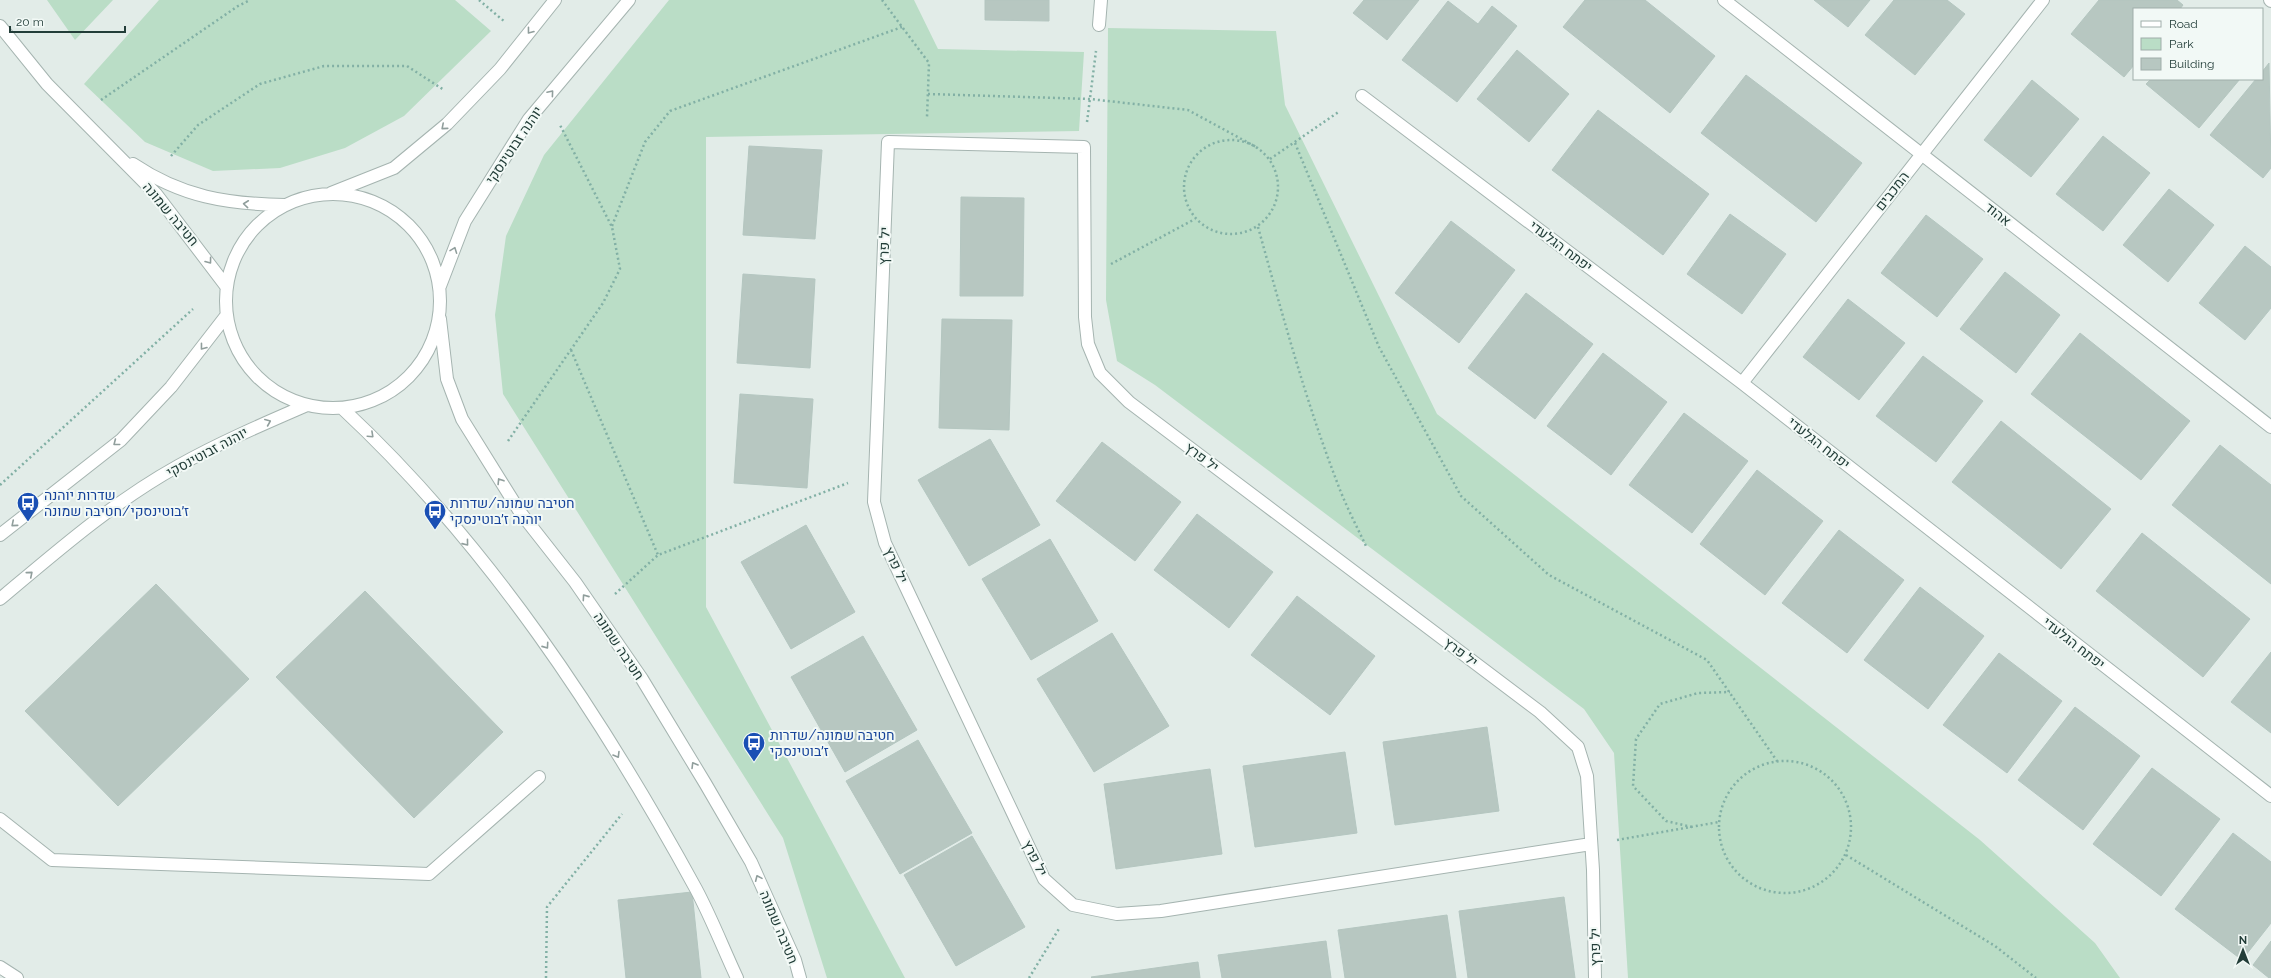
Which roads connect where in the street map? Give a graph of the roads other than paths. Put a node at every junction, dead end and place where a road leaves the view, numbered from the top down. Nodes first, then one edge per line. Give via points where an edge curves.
1 (554, 0) edge
2 (629, 0) edge
3 (1100, 0) edge
4 (1724, 0) edge
5 (2043, 0) edge
6 (1099, 25) road end
7 (0, 26) edge
8 (1362, 96) road end
9 (109, 148) junction
10 (1921, 154) junction
11 (328, 194) junction
12 (285, 205) junction
13 (226, 286) junction
14 (440, 286) junction
15 (226, 316) junction
16 (440, 319) junction
17 (1742, 383) junction
18 (307, 405) junction
19 (342, 408) junction
20 (2271, 427) edge
21 (0, 535) edge
22 (0, 599) edge
23 (539, 777) dead end
24 (2271, 796) edge
25 (0, 819) edge
26 (1591, 844) junction
27 (0, 967) edge
28 (17, 978) edge
29 (736, 978) edge
30 (800, 978) edge
31 (1596, 978) edge

1 -> 11 street via 500,69 447,124 394,168
14 -> 2 street, יוהנה זבוטינסקי via 465,220 529,119
3 - 6 street
4 - 10 street, אהוד
5 - 10 street, המכבים
7 - 9 street, חטיבה שמונה via 47,84
8 - 17 street, יפתח הגלעדי
12 -> 9 street, חטיבה שמונה via 248,205 204,198 153,177
9 -> 13 street, חטיבה שמונה via 156,194
10 - 17 street, המכבים
10 - 20 street, אהוד
11 - 12 street
11 - 14 street via 360,198 389,210 414,230 431,256
12 - 13 street via 257,226 237,253
13 - 15 street
14 - 16 street
15 - 18 street via 236,347 253,374 278,393
15 -> 21 street via 171,388 121,440
16 - 19 street via 428,352 407,380 377,400
30 -> 16 street, חטיבה שמונה via 795,960 751,862 642,679 575,582 520,512 462,419 447,379
17 - 24 street, יפתח הגלעדי
18 - 19 street
22 -> 18 street, יוהנה זבוטינסקי via 127,498 177,466 234,436
19 -> 29 street via 424,491 526,618 591,712 697,890
23 - 25 street via 429,874 52,860
26 - 26 street, יל פרץ via 1587,776 1578,747 1540,712 1124,397 1100,374 1088,344 1085,317 1084,147 888,142 874,502 885,543 1044,879 1073,905 1117,914 1162,911
26 - 31 street, יל פרץ
27 - 28 street

